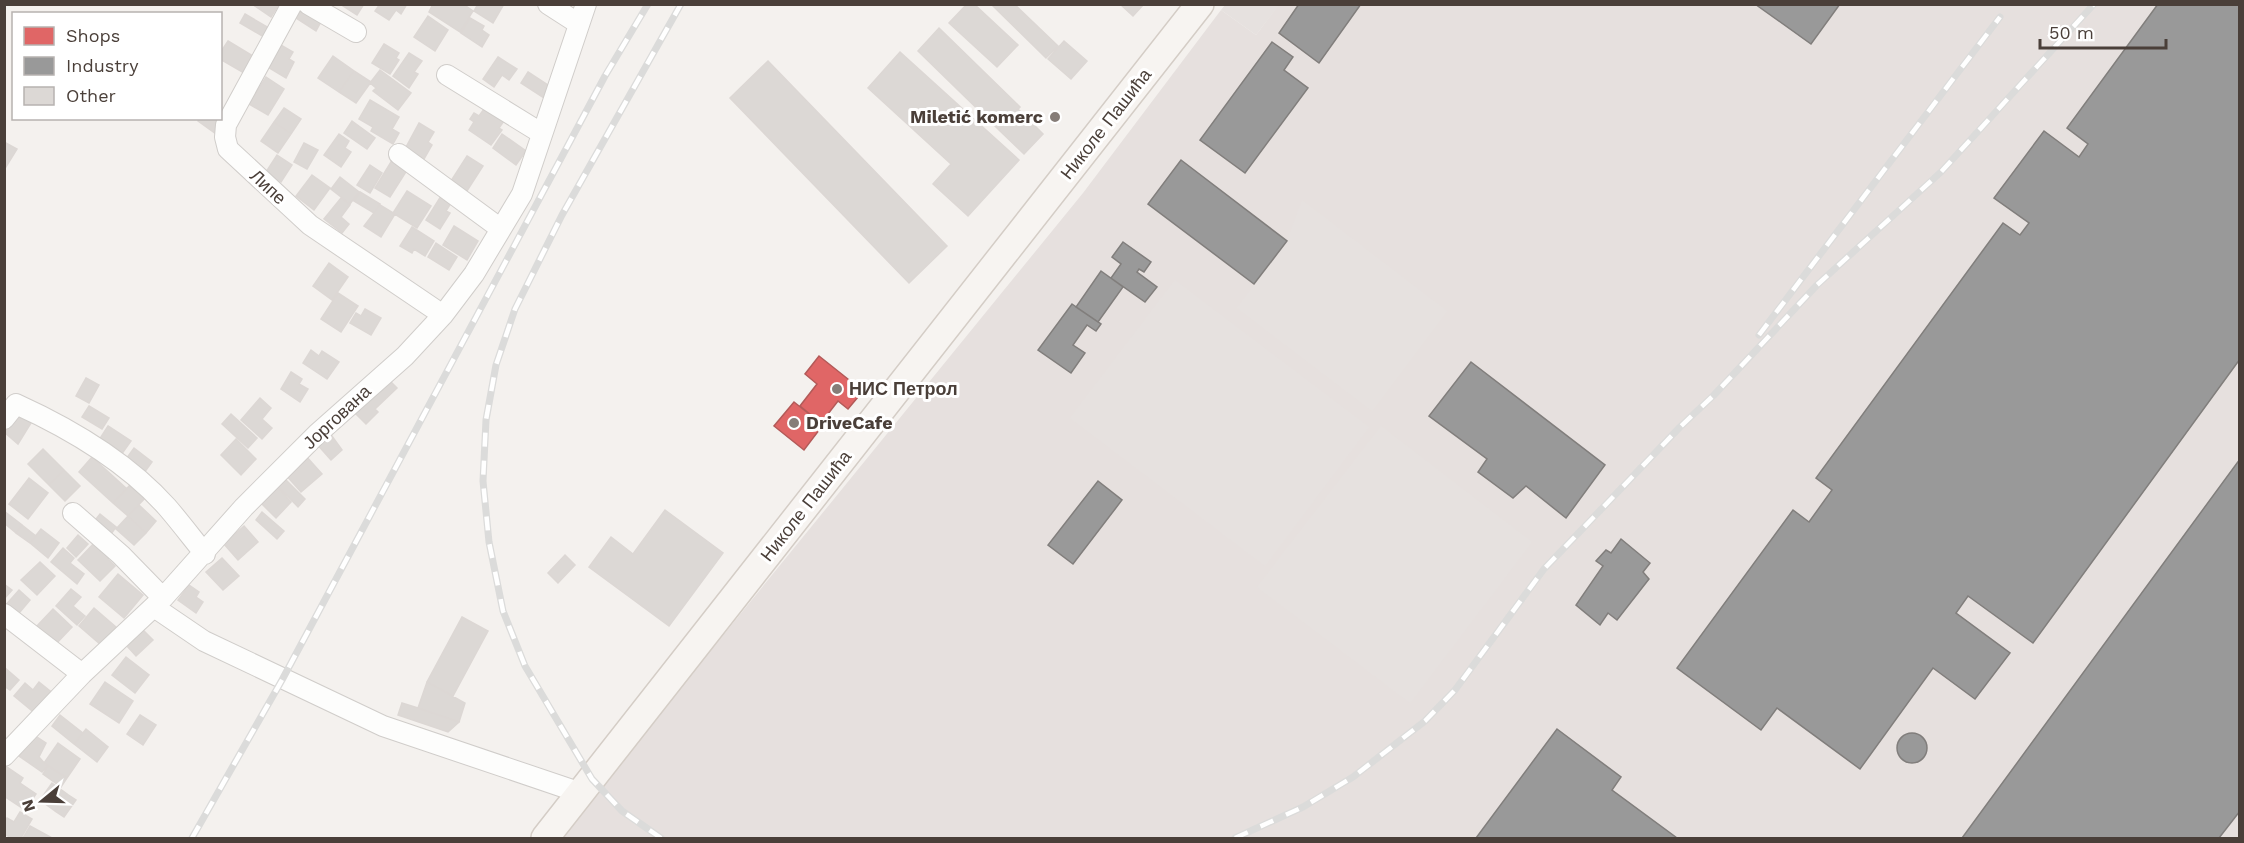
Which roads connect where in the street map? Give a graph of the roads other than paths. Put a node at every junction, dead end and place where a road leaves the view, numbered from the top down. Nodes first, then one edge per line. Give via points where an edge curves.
1 (292, 4) edge
2 (308, 4) edge
3 (548, 4) edge
4 (586, 4) edge
5 (1200, 4) edge
6 (579, 24) junction
7 (356, 32) dead end
8 (447, 75) dead end
9 (542, 133) junction
10 (399, 154) dead end
11 (501, 229) junction
12 (443, 315) junction
13 (4, 419) edge
14 (73, 513) dead end
15 (205, 554) junction
16 (159, 603) junction
17 (4, 614) edge
18 (82, 674) junction
19 (4, 756) edge
20 (581, 793) junction
21 (545, 838) edge

1 - 12 street, Липе via 226,125 228,149 310,225
2 - 7 street
3 - 6 street
4 - 6 street, Јоргована
5 - 20 main road, Николе Пашића
6 - 9 street, Јоргована
8 - 9 street
9 - 11 street, Јоргована via 522,194
10 - 11 street
11 - 12 street, Јоргована
12 - 15 street, Јоргована via 405,356 317,434 244,507
13 - 15 street via 16,404 105,454 166,506
14 - 16 street via 120,555
15 - 16 street, Јоргована
16 - 18 street, Јоргована
16 - 20 street via 204,641 383,726
17 - 18 street
18 - 19 street, Јоргована
20 - 21 main road, Николе Пашића

